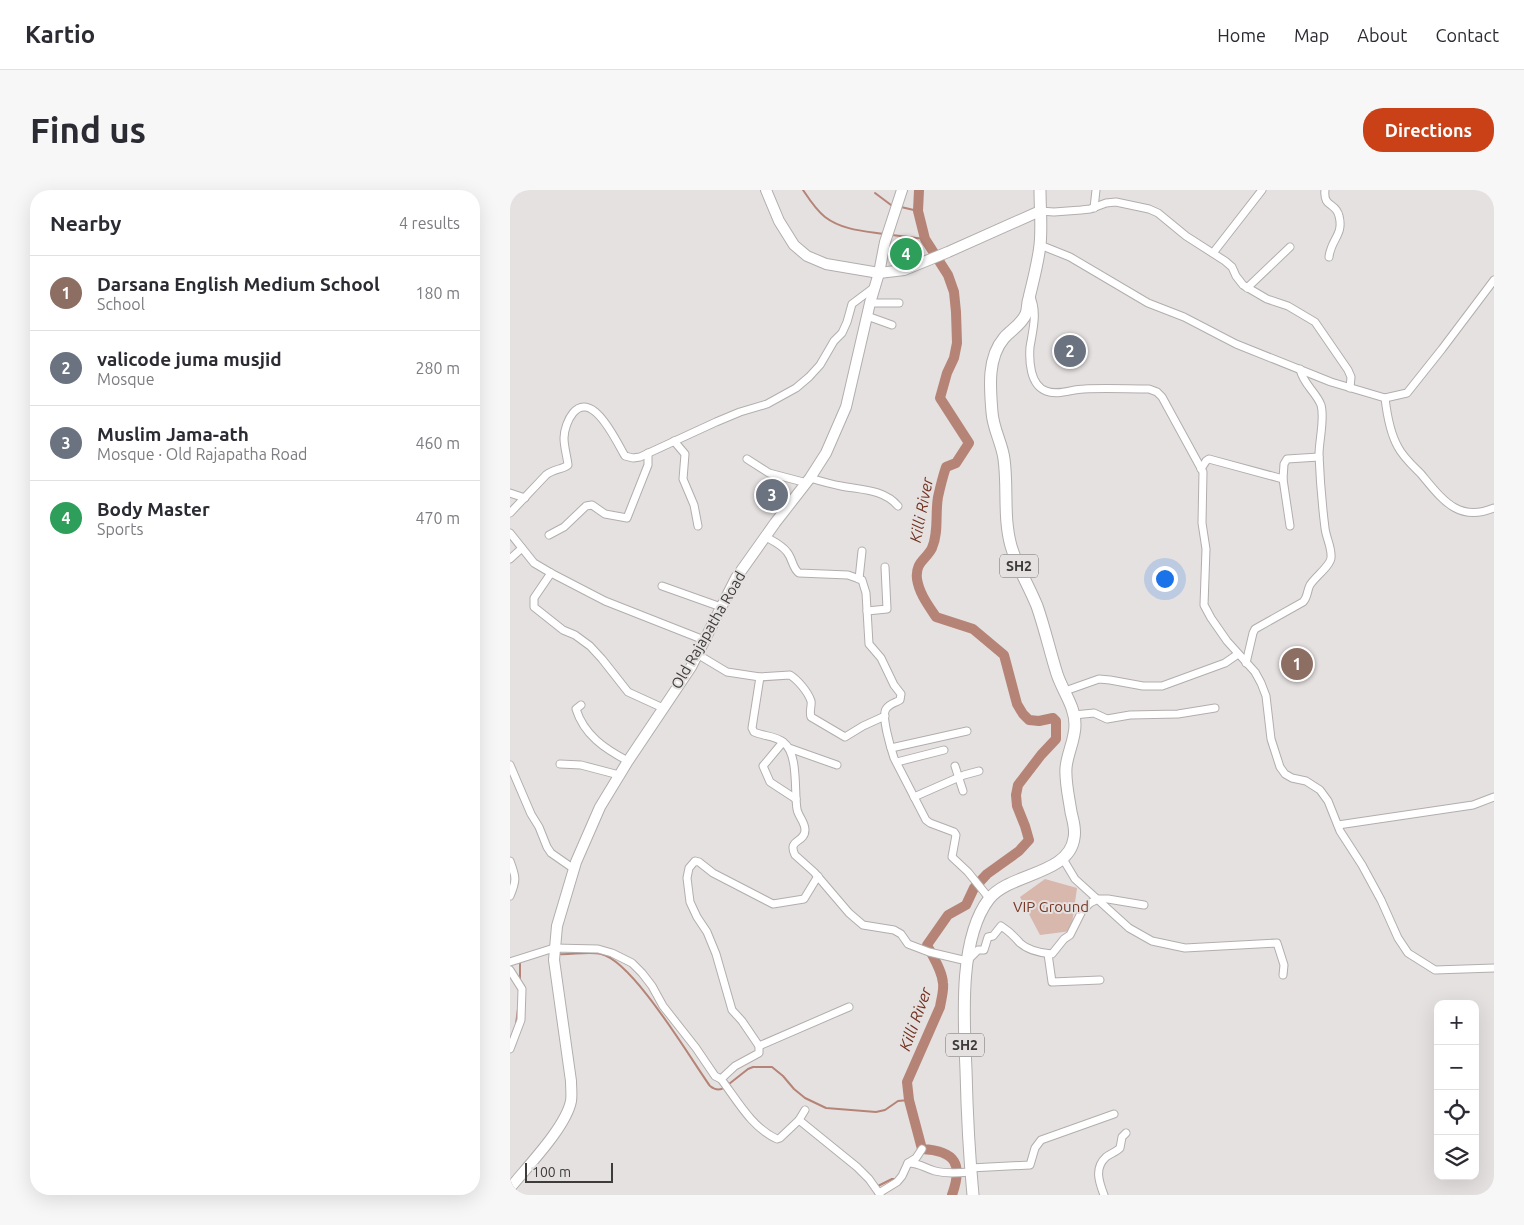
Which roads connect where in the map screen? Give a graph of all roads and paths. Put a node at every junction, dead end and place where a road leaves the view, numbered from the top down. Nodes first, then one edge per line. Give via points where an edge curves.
1 (766, 190) edge
2 (902, 190) edge
3 (1040, 190) edge
4 (1096, 190) edge
5 (1262, 190) edge
6 (1325, 190) edge
7 (1094, 208) junction
8 (1040, 211) junction
9 (1040, 245) junction
10 (1290, 246) dead end
11 (1213, 253) junction
12 (1329, 257) dead end
13 (879, 273) junction
14 (1494, 280) edge
15 (876, 286) junction
16 (1247, 288) junction
17 (1030, 295) junction
18 (870, 303) junction
19 (899, 303) dead end
20 (867, 316) junction
21 (892, 325) dead end
22 (1300, 369) junction
23 (1350, 388) junction
24 (1385, 398) junction
25 (674, 441) junction
26 (648, 453) junction
27 (1319, 457) junction
28 (747, 459) dead end
29 (1201, 469) junction
30 (1283, 479) junction
31 (809, 481) junction
32 (510, 493) edge
33 (525, 498) junction
34 (898, 506) dead end
35 (1494, 508) edge
36 (510, 513) edge
37 (698, 526) dead end
38 (1290, 526) dead end
39 (510, 533) edge
40 (549, 535) dead end
41 (766, 537) junction
42 (522, 548) junction
43 (862, 550) dead end
44 (510, 559) edge
45 (885, 567) dead end
46 (551, 573) junction
47 (859, 579) junction
48 (662, 586) dead end
49 (721, 607) junction
50 (867, 611) junction
51 (704, 640) junction
52 (698, 654) junction
53 (1238, 654) junction
54 (1246, 663) junction
55 (760, 677) junction
56 (1065, 691) junction
57 (581, 705) dead end
58 (663, 708) junction
59 (1215, 708) dead end
60 (1074, 715) junction
61 (885, 716) junction
62 (967, 731) dead end
63 (783, 742) junction
64 (789, 748) junction
65 (891, 748) junction
66 (944, 750) dead end
67 (628, 761) junction
68 (896, 762) junction
69 (510, 764) edge
70 (560, 764) dead end
71 (837, 765) dead end
72 (955, 766) dead end
73 (979, 771) dead end
74 (619, 775) junction
75 (959, 777) junction
76 (963, 791) dead end
77 (914, 797) junction
78 (1494, 797) edge
79 (796, 799) junction
80 (1338, 825) junction
81 (1063, 859) junction
82 (510, 861) edge
83 (574, 869) junction
84 (818, 876) junction
85 (510, 896) edge
86 (989, 898) junction
87 (1098, 899) junction
88 (1144, 905) dead end
89 (554, 953) junction
90 (1048, 954) junction
91 (967, 961) junction
92 (510, 962) edge
93 (1494, 968) edge
94 (510, 970) edge
95 (1283, 975) dead end
96 (1100, 980) dead end
97 (848, 1007) dead end
98 (758, 1046) junction
99 (510, 1049) edge
100 (724, 1083) junction
101 (805, 1110) dead end
102 (1114, 1114) dead end
103 (798, 1120) junction
104 (1126, 1133) dead end
105 (922, 1150) dead end
106 (908, 1163) junction
107 (967, 1171) junction
108 (510, 1188) edge
109 (880, 1194) edge
110 (973, 1195) edge
111 (1104, 1195) edge

1 - 13 main road via 778,221 794,245 807,256 826,264
2 - 13 main road, Old Rajapatha Road via 888,229
3 - 8 main road, SH2
4 - 7 street
5 - 11 street
6 - 12 street via 1324,198 1339,216 1340,232 1333,240
7 - 8 street
7 - 11 street via 1106,202 1149,208
8 - 9 main road, SH2
8 - 13 main road via 920,264
9 - 17 main road, SH2
9 - 22 street via 1070,257 1148,303 1184,317 1236,344
10 - 16 street
11 - 16 street via 1232,267
13 - 15 main road, Old Rajapatha Road
14 - 24 street via 1407,393
15 - 18 main road, Old Rajapatha Road
15 - 25 street via 852,304 842,333 820,365 796,388 767,404 740,412
16 - 23 street via 1315,322 1348,370
17 - 29 street via 1035,313 1029,356 1031,370 1040,387 1056,392 1149,389 1157,392
17 - 56 main road, SH2 via 1026,313 1003,339 994,356 992,415 1004,459 1006,523 1011,545 1038,609
18 - 19 street
18 - 20 main road, Old Rajapatha Road
20 - 21 street
20 - 31 main road, Old Rajapatha Road via 846,407 826,453
22 - 23 street
22 - 27 street via 1301,376 1322,407
23 - 24 street
24 - 35 street via 1388,422 1398,448 1436,494 1462,512 1474,514
25 - 26 street
25 - 37 street via 685,454 683,479 694,505
26 - 33 street via 633,458 624,456 602,417 584,407 577,409 569,418 564,437 568,465 552,470
26 - 40 street via 648,465 627,518 605,514 592,505 586,506 564,527
27 - 30 street via 1286,459
27 - 54 street via 1330,563 1310,586 1303,602 1256,629
28 - 31 street via 769,473
29 - 30 street via 1210,459
29 - 53 street via 1206,549 1204,605
30 - 38 street
31 - 34 street via 872,491 891,498
31 - 41 main road, Old Rajapatha Road
32 - 33 street
33 - 36 street
39 - 42 street
41 - 47 street via 785,549 799,574 848,575
41 - 49 main road, Old Rajapatha Road via 736,578
42 - 44 street
42 - 46 street via 534,563
43 - 47 street
45 - 50 street via 887,609
46 - 51 street via 605,601
46 - 58 street via 534,598 534,607 590,646 628,692
47 - 50 street via 864,584
48 - 49 street
49 - 51 main road, Old Rajapatha Road
50 - 61 street via 869,644 881,658 901,694 900,700 887,707
51 - 52 main road, Old Rajapatha Road
52 - 55 street via 728,672
52 - 58 main road, Old Rajapatha Road
53 - 54 street
53 - 56 street via 1225,663 1162,686 1099,680
54 - 80 street via 1255,672 1266,696 1271,739 1280,767 1285,774 1320,790
55 - 61 street via 794,677 811,702 811,717 846,737
55 - 63 street via 753,731
56 - 60 main road, SH2
57 - 67 street via 576,709 587,731 602,746
58 - 67 main road, Old Rajapatha Road
59 - 60 street via 1107,719 1094,713
60 - 81 main road, SH2 via 1074,734 1066,768 1075,827 1074,840
61 - 65 street
62 - 65 street
63 - 64 street
63 - 79 street via 763,766 770,782
64 - 71 street
64 - 79 street
65 - 68 street
66 - 68 street
67 - 74 main road, Old Rajapatha Road
68 - 77 street
69 - 83 street via 547,848
70 - 74 street via 581,765
72 - 75 street
73 - 75 street
74 - 83 main road, Old Rajapatha Road via 600,807
75 - 76 street
75 - 77 street
77 - 86 street via 926,820 952,830 956,835 952,857
78 - 80 street via 1473,805
79 - 84 street via 805,833 794,843 793,852
80 - 93 street via 1408,953 1435,970
81 - 86 main road, SH2 via 998,890
81 - 87 street via 1075,878
82 - 85 street via 515,883
83 - 89 main road, Old Rajapatha Road via 557,926
84 - 91 street via 862,925 894,930 908,944
84 - 98 street via 804,899 773,904 713,873 699,862 695,861 689,868 690,902 716,954 732,1010
86 - 91 main road, SH2 via 976,923
87 - 88 street
87 - 90 street via 1086,906 1070,935 1052,954
87 - 95 street via 1129,928 1152,941 1185,948 1277,943 1284,964
89 - 92 street
89 - 100 street via 598,949 632,963 652,986 667,1012 715,1076
89 - 108 main road, Old Rajapatha Road via 571,1101 565,1118
90 - 91 street via 1030,949 1001,926 988,937 984,950 978,950
90 - 96 street via 1052,982
91 - 107 main road, SH2 via 964,1024
94 - 99 street via 522,989 521,1020
97 - 98 street
98 - 100 street via 759,1052 735,1066
100 - 103 street via 750,1117 774,1138 780,1138
101 - 103 street
102 - 107 street via 1041,1140 1030,1165
103 - 109 street via 857,1167
104 - 111 street via 1120,1148 1106,1158 1098,1171
105 - 106 street
106 - 107 street via 950,1173
106 - 109 street via 897,1182
107 - 110 main road, SH2

